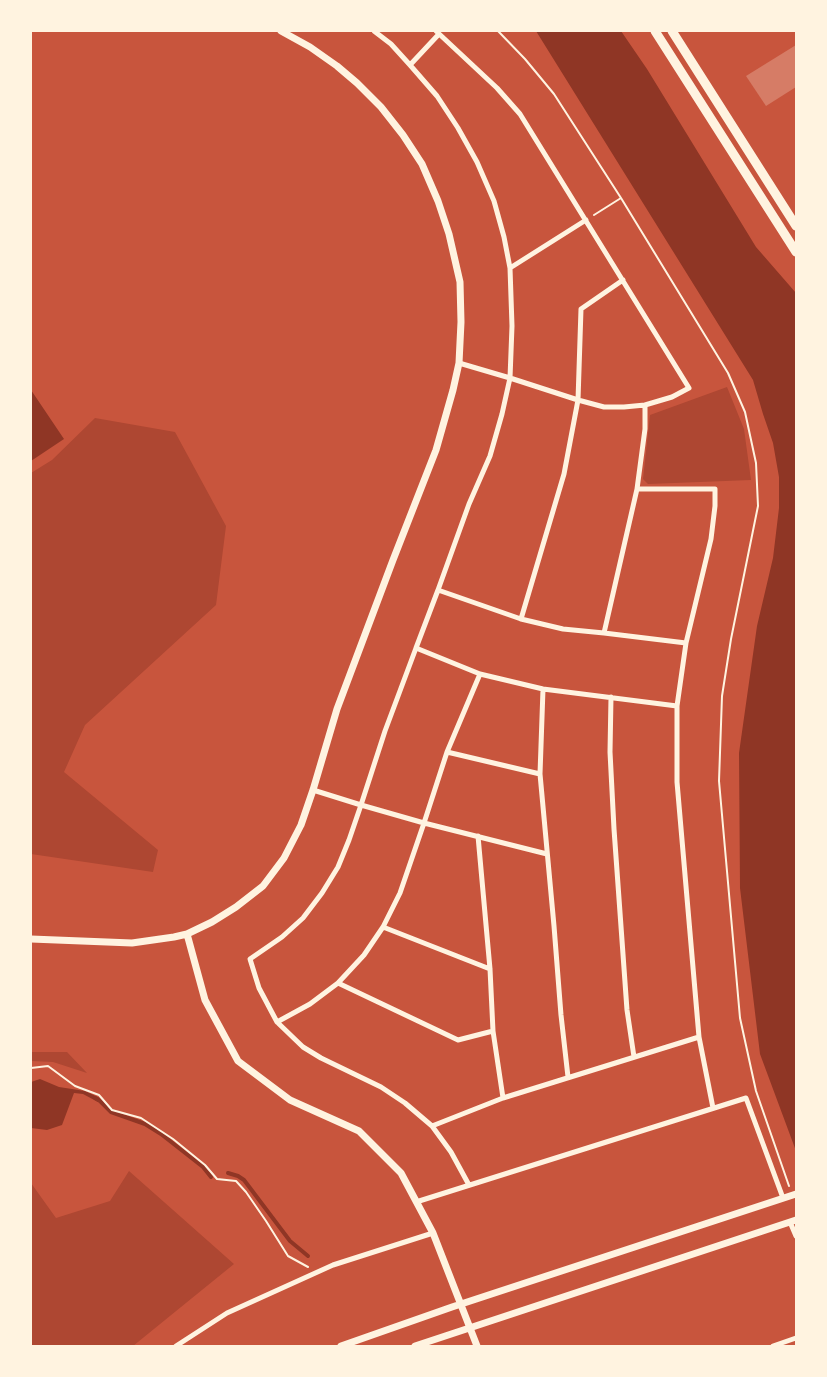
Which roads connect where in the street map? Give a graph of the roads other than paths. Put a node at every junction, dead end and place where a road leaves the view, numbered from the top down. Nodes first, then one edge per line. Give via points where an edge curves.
1 (281, 31) edge
2 (374, 31) edge
3 (655, 31) edge
4 (672, 31) edge
5 (438, 33) edge
6 (410, 65) junction
7 (586, 220) junction
8 (796, 226) edge
9 (796, 252) edge
10 (510, 268) junction
11 (623, 280) junction
12 (460, 363) junction
13 (510, 378) junction
14 (578, 400) junction
15 (645, 405) junction
16 (636, 489) junction
17 (438, 590) junction
18 (521, 619) junction
19 (604, 633) junction
20 (686, 643) junction
21 (416, 648) junction
22 (480, 674) junction
23 (543, 689) junction
24 (611, 697) junction
25 (677, 706) junction
26 (447, 752) junction
27 (540, 774) junction
28 (314, 790) junction
29 (361, 805) junction
30 (424, 822) junction
31 (478, 836) junction
32 (547, 854) junction
33 (383, 927) junction
34 (187, 934) junction
35 (31, 939) edge
36 (490, 968) junction
37 (338, 983) junction
38 (277, 1022) junction
39 (493, 1031) junction
40 (699, 1037) junction
41 (634, 1057) junction
42 (568, 1077) junction
43 (503, 1098) junction
44 (713, 1108) junction
45 (432, 1126) junction
46 (469, 1185) junction
47 (796, 1194) edge
48 (783, 1198) junction
49 (416, 1202) junction
50 (793, 1221) edge
51 (433, 1233) junction
52 (796, 1236) edge
53 (461, 1304) junction
54 (470, 1328) junction
55 (796, 1338) edge
56 (176, 1346) edge
57 (341, 1346) edge
58 (415, 1346) edge
59 (477, 1346) edge
60 (773, 1346) edge

1 - 12 street via 317,52 357,83 381,107 422,164 438,201 460,282
2 - 6 street
3 - 9 main road
4 - 8 main road
5 - 6 street
5 - 7 street via 520,114
6 - 10 street via 436,96 477,162 494,201
7 - 10 street
7 - 11 street
10 - 13 street
11 - 14 street via 581,309
11 - 15 street via 689,388
12 - 13 street
12 - 28 street via 436,450 337,709
13 - 14 street
13 - 17 street via 490,456
14 - 15 street via 604,407
14 - 18 street via 564,474
15 - 16 street via 645,429
16 - 19 street
16 - 20 street via 715,489 716,506 710,539
17 - 18 street
17 - 21 street
18 - 19 street via 563,630
19 - 20 street
20 - 25 street
21 - 22 street
21 - 29 street
22 - 23 street
22 - 26 street
23 - 24 street
23 - 27 street
24 - 25 street
24 - 41 street via 614,829 627,1010
25 - 40 street via 677,782
26 - 27 street
26 - 30 street
27 - 32 street
28 - 29 street
28 - 34 street via 284,858 263,886 212,922
29 - 30 street
29 - 38 street via 338,867 322,893 303,918 250,959 259,988
30 - 31 street
30 - 33 street via 400,893
31 - 32 street
31 - 36 street
32 - 42 street
33 - 36 street
33 - 37 street via 364,956
34 - 35 street via 132,943
34 - 49 street via 205,1000 238,1061 290,1100 359,1131 401,1173
36 - 39 street
37 - 38 street via 310,1004
37 - 39 street via 458,1040
38 - 45 street via 303,1046 381,1087
39 - 43 street
40 - 41 street
40 - 44 street
41 - 42 street
42 - 43 street
43 - 45 street
44 - 46 street
44 - 48 street via 746,1098
45 - 46 street
46 - 49 street
47 - 48 street
48 - 53 street
49 - 51 street
50 - 52 street
50 - 54 street
51 - 53 street
51 - 56 street via 317,1272 227,1313
53 - 54 street
53 - 57 street
54 - 58 street
54 - 59 street
55 - 60 street

